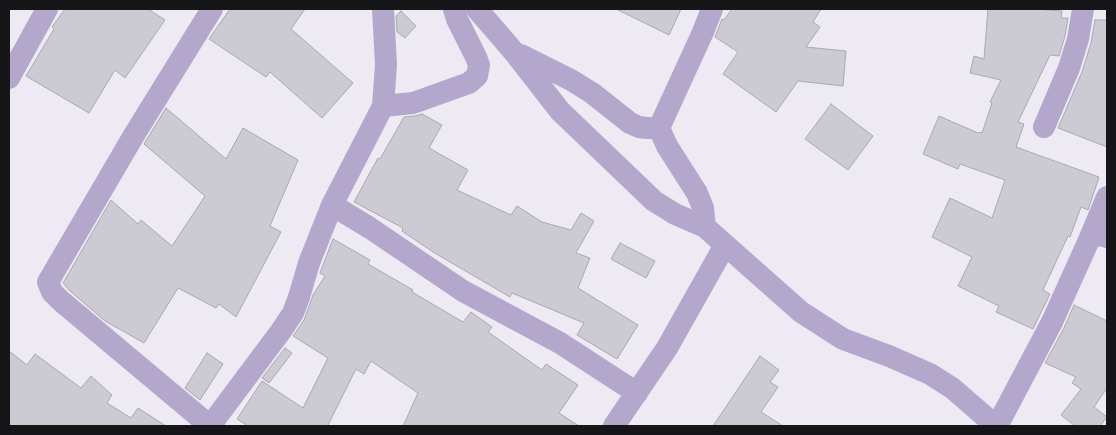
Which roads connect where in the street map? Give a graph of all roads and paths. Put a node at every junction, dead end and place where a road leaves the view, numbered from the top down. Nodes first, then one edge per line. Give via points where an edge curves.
1 (47, 9) edge
2 (212, 9) edge
3 (383, 9) edge
4 (454, 9) edge
5 (712, 9) edge
6 (1083, 9) edge
7 (483, 11) edge
8 (514, 52) junction
9 (9, 78) edge
10 (383, 106) junction
11 (1044, 127) dead end
12 (659, 128) junction
13 (1107, 197) edge
14 (332, 205) junction
15 (705, 227) junction
16 (1098, 238) edge
17 (725, 245) junction
18 (637, 392) junction
19 (614, 426) edge
20 (997, 426) edge

1 - 9 street
2 - 14 street via 57,265 48,282 52,292 210,426 293,313
3 - 10 street via 386,65
4 - 10 street via 479,65 477,76 470,82 413,104
5 - 12 street
6 - 11 street via 1069,68
7 - 8 street
8 - 12 street via 592,93 630,123
8 - 15 street via 560,111 654,201
10 - 14 street
12 - 15 street via 697,193
13 - 16 street
14 - 18 street via 463,291 560,343
15 - 17 street
16 - 20 street
17 - 18 street via 667,348
17 - 20 street via 801,312 843,339 930,374
18 - 19 street

